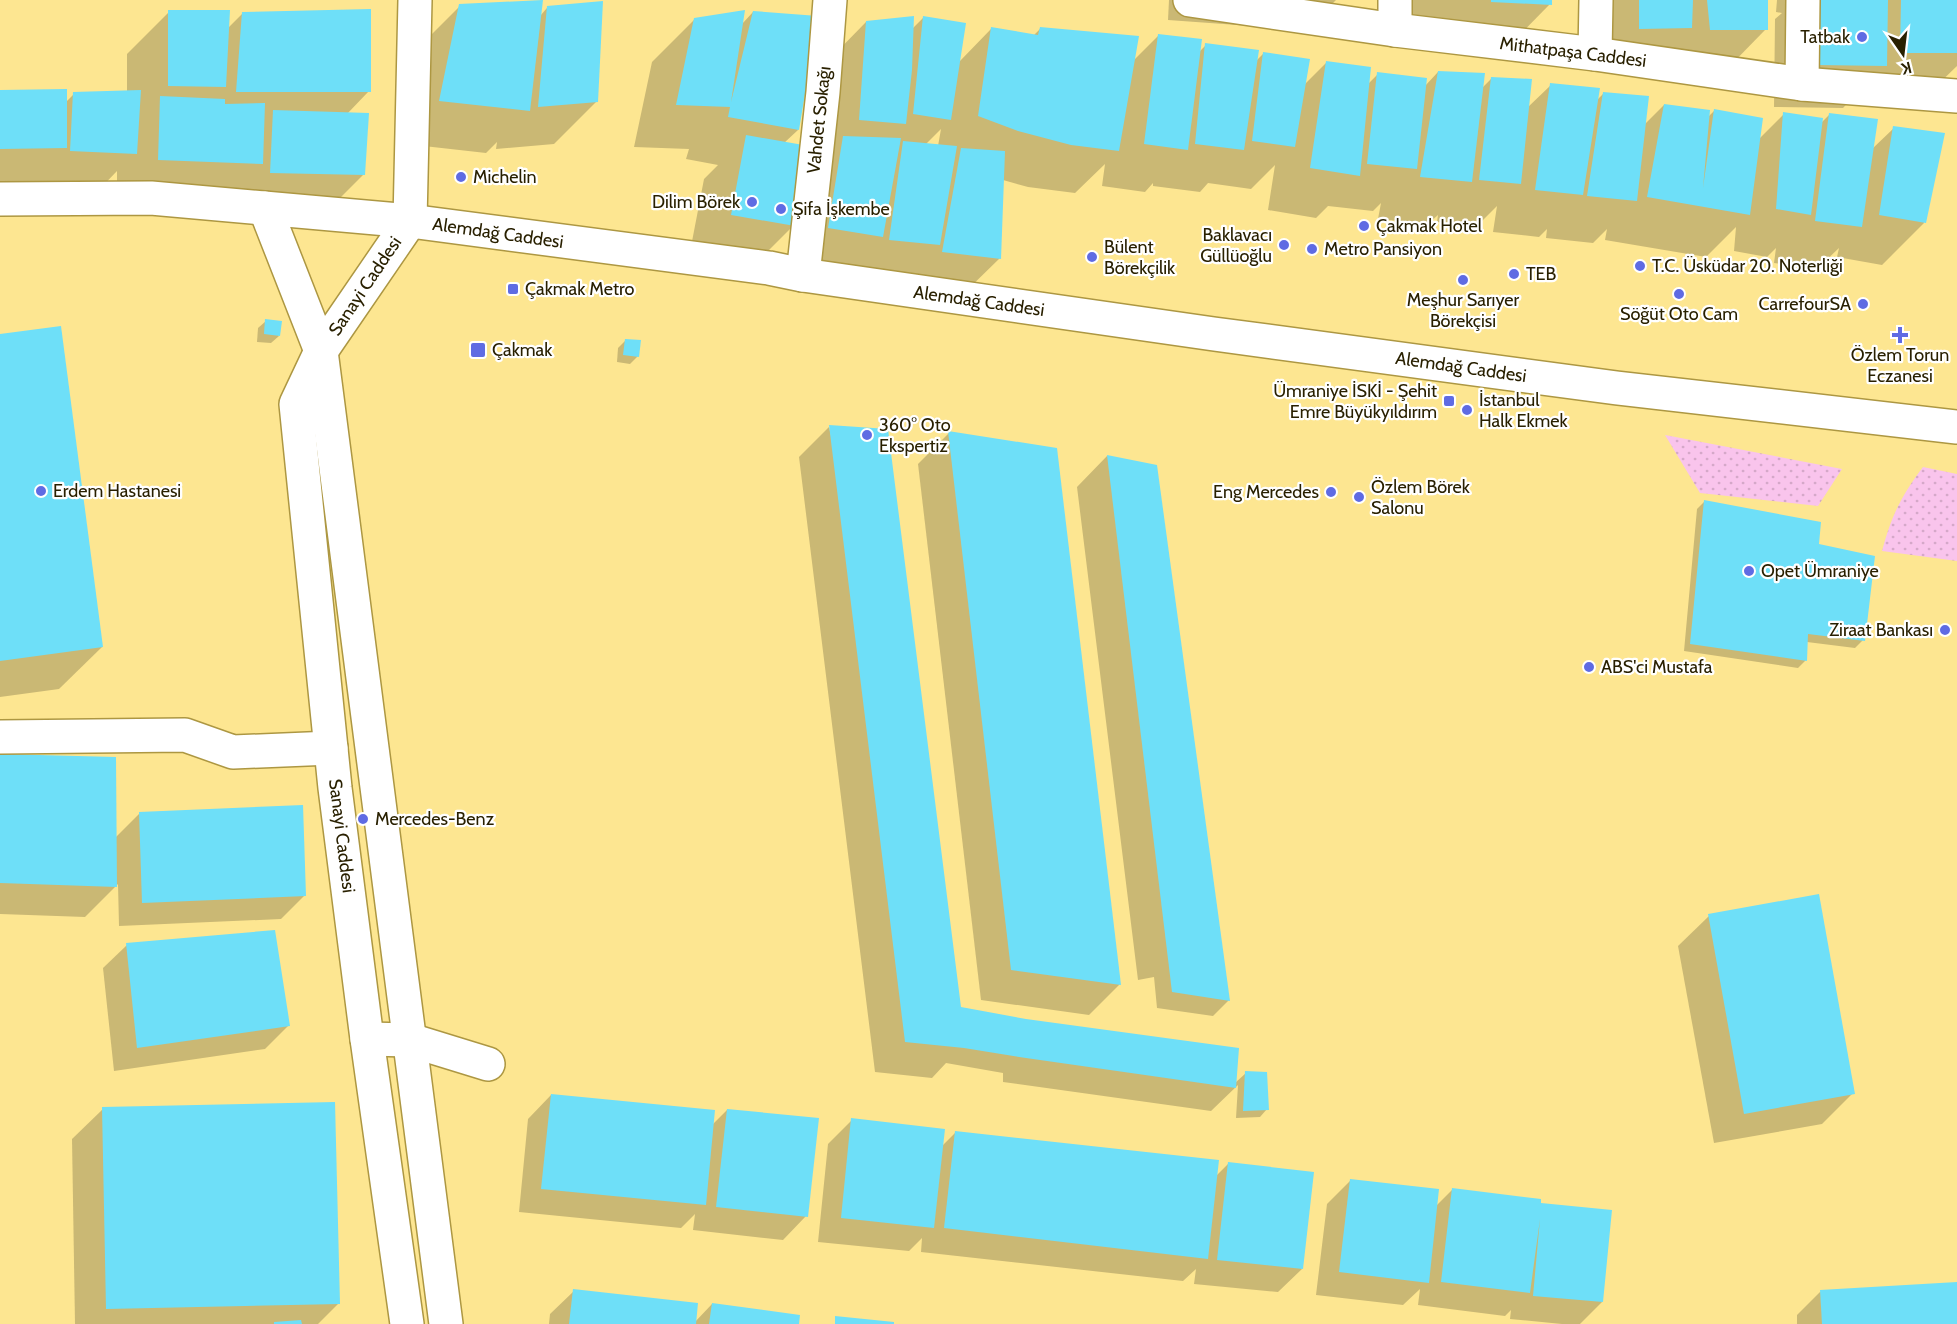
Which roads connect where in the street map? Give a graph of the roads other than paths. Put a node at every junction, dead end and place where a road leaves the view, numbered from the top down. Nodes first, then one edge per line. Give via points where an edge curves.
1 (415, 0) edge
2 (830, 0) edge
3 (1190, 0) edge
4 (1596, 0) edge
5 (1803, 0) edge
6 (1395, 15) edge
7 (1594, 54) junction
8 (1802, 84) junction
9 (1957, 96) edge
10 (0, 199) edge
11 (265, 208) junction
12 (410, 221) junction
13 (803, 275) junction
14 (321, 351) junction
15 (1957, 417) edge
16 (1923, 423) junction
17 (1957, 427) edge
18 (0, 737) edge
19 (331, 748) junction
20 (367, 1039) junction
21 (410, 1041) junction
22 (488, 1064) dead end
23 (407, 1324) edge
24 (446, 1324) edge

1 - 12 street
2 - 13 street, Vahdet Sokağı
3 - 6 street, Mithatpaşa Caddesi
4 - 7 street
5 - 8 street
6 - 7 street, Mithatpaşa Caddesi
7 - 8 street, Mithatpaşa Caddesi
8 - 9 street, Mithatpaşa Caddesi
10 - 11 street, Alemdağ Caddesi via 151,198
11 - 12 street, Alemdağ Caddesi
11 - 14 street, Sanayi Caddesi
12 - 13 street, Alemdağ Caddesi
12 - 14 street, Sanayi Caddesi
13 - 16 street, Alemdağ Caddesi via 1617,388
14 - 19 street, Sanayi Caddesi via 296,404
14 - 21 street, Sanayi Caddesi
15 - 16 street
16 - 17 street, Alemdağ Caddesi
18 - 19 street via 186,735 233,752
19 - 20 street, Sanayi Caddesi
20 - 21 street
20 - 23 street, Sanayi Caddesi
21 - 22 street
21 - 24 street, Sanayi Caddesi

